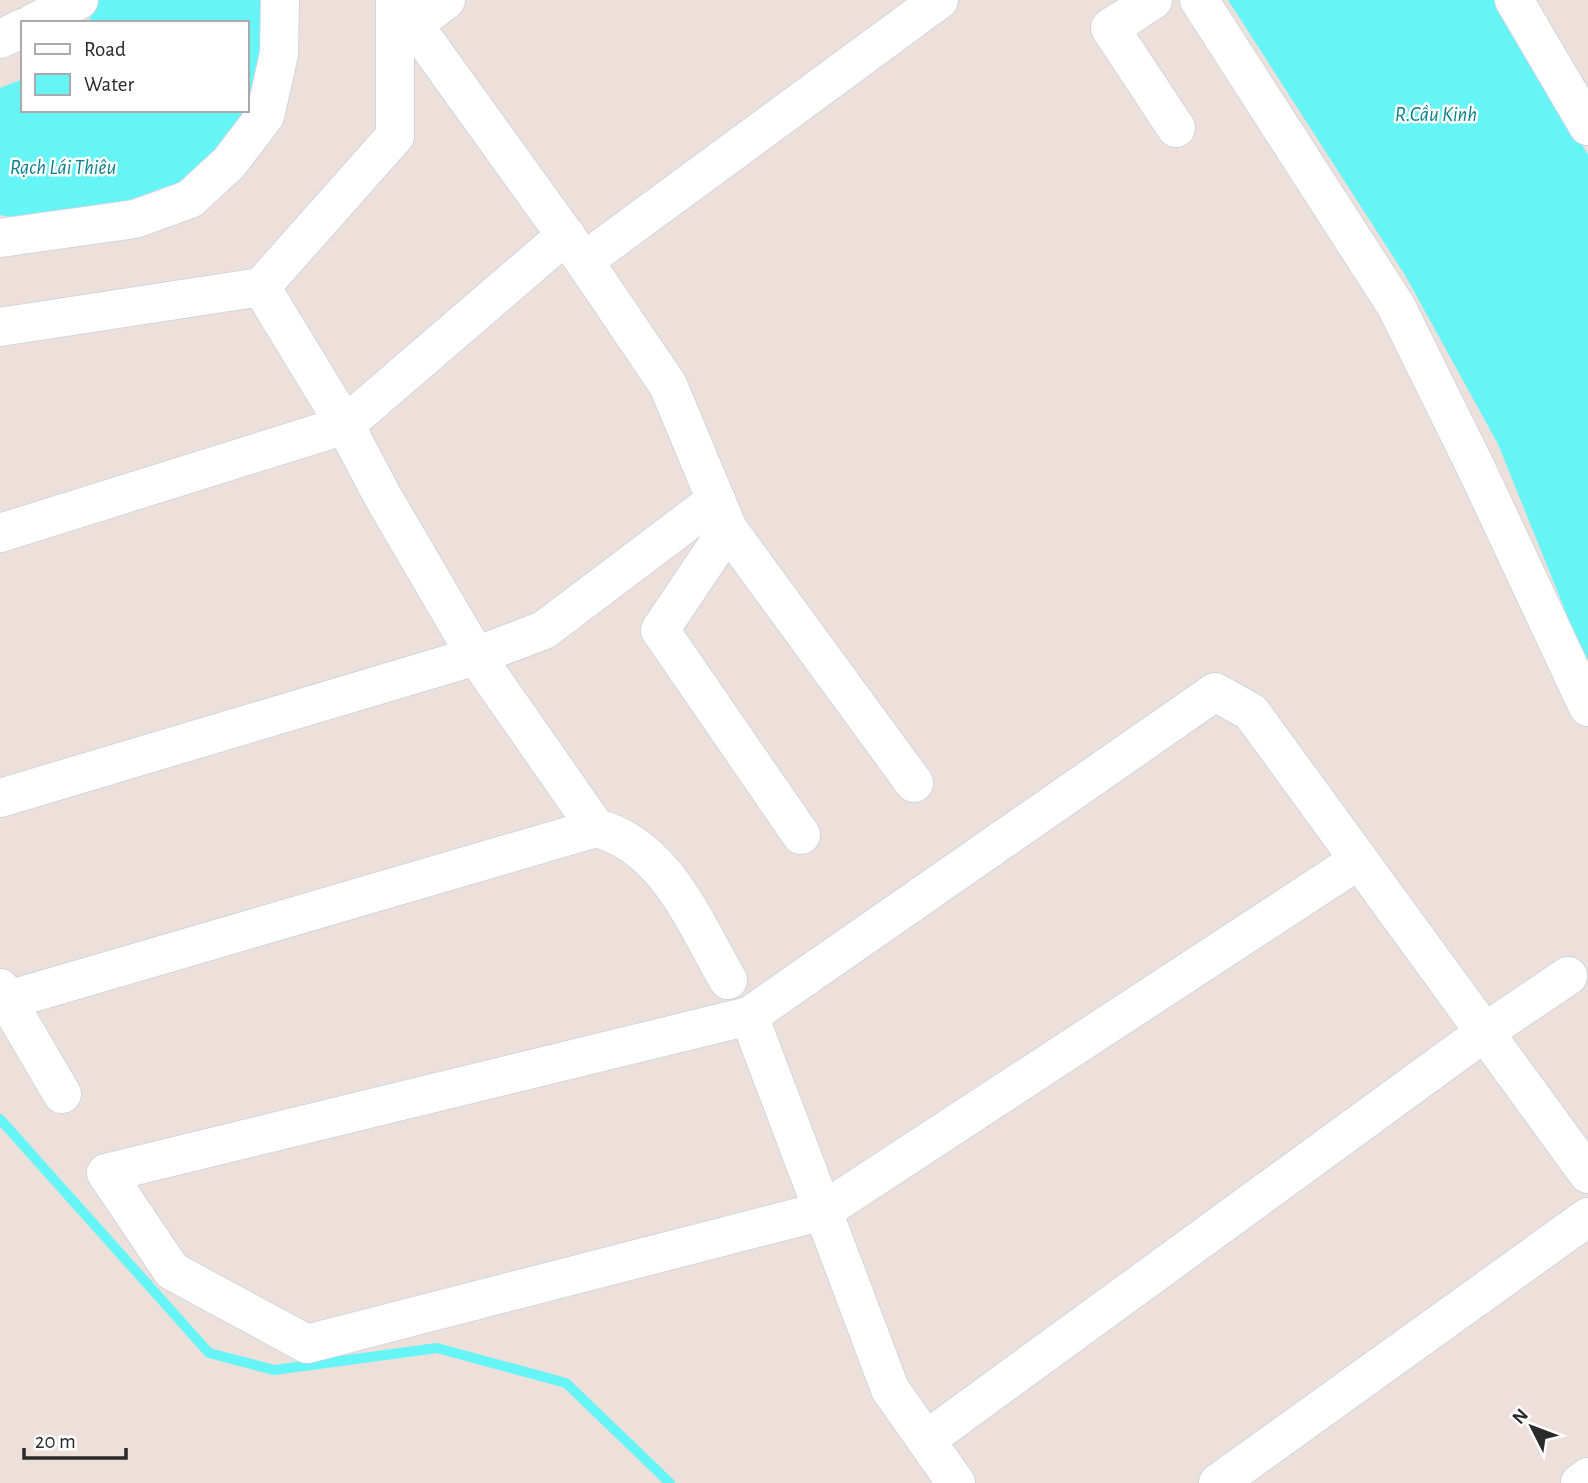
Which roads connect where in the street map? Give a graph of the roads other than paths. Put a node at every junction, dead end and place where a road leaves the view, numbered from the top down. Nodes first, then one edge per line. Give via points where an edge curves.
1 (79, 0) edge
2 (280, 0) edge
3 (446, 0) edge
4 (939, 0) edge
5 (1153, 0) edge
6 (1199, 0) edge
7 (1514, 0) edge
8 (402, 8) edge
9 (37, 21) edge
10 (21, 29) edge
11 (0, 39) edge
12 (1588, 126) edge
13 (1176, 128) dead end
14 (0, 238) edge
15 (575, 248) junction
16 (261, 287) junction
17 (0, 327) edge
18 (345, 425) junction
19 (722, 514) junction
20 (0, 533) edge
21 (476, 656) junction
22 (1588, 707) edge
23 (914, 783) dead end
24 (0, 799) edge
25 (596, 828) junction
26 (801, 835) dead end
27 (1359, 860) junction
28 (1569, 976) dead end
29 (728, 980) dead end
30 (4, 994) edge
31 (749, 1016) junction
32 (1485, 1032) junction
33 (62, 1094) dead end
34 (1588, 1174) edge
35 (823, 1211) junction
36 (1588, 1217) edge
37 (926, 1440) junction
38 (1588, 1477) edge
39 (956, 1483) edge
40 (1218, 1483) edge
41 (1580, 1483) edge

1 - 9 street
2 - 14 street via 279,54 265,116 229,163 190,199 135,219
3 - 8 street
4 - 15 street
5 - 13 street via 1110,28
6 - 22 street via 1396,306
7 - 12 street
8 - 15 street
8 - 16 street via 395,136
10 - 11 street
15 - 18 street
15 - 19 street via 668,385
16 - 17 street
16 - 18 street
18 - 20 street
18 - 21 street
19 - 21 street via 544,630
19 - 23 street
19 - 26 street via 660,630
21 - 24 street
21 - 25 street
25 - 29 street via 619,834 661,867
25 - 30 street
27 - 31 street via 1251,712 1215,692
27 - 32 street
27 - 35 street
28 - 32 street
30 - 33 street
31 - 35 street
31 - 35 street via 106,1172 172,1271 307,1344
32 - 34 street
32 - 37 street
35 - 37 street via 890,1389
36 - 40 street
37 - 39 street
38 - 41 street

